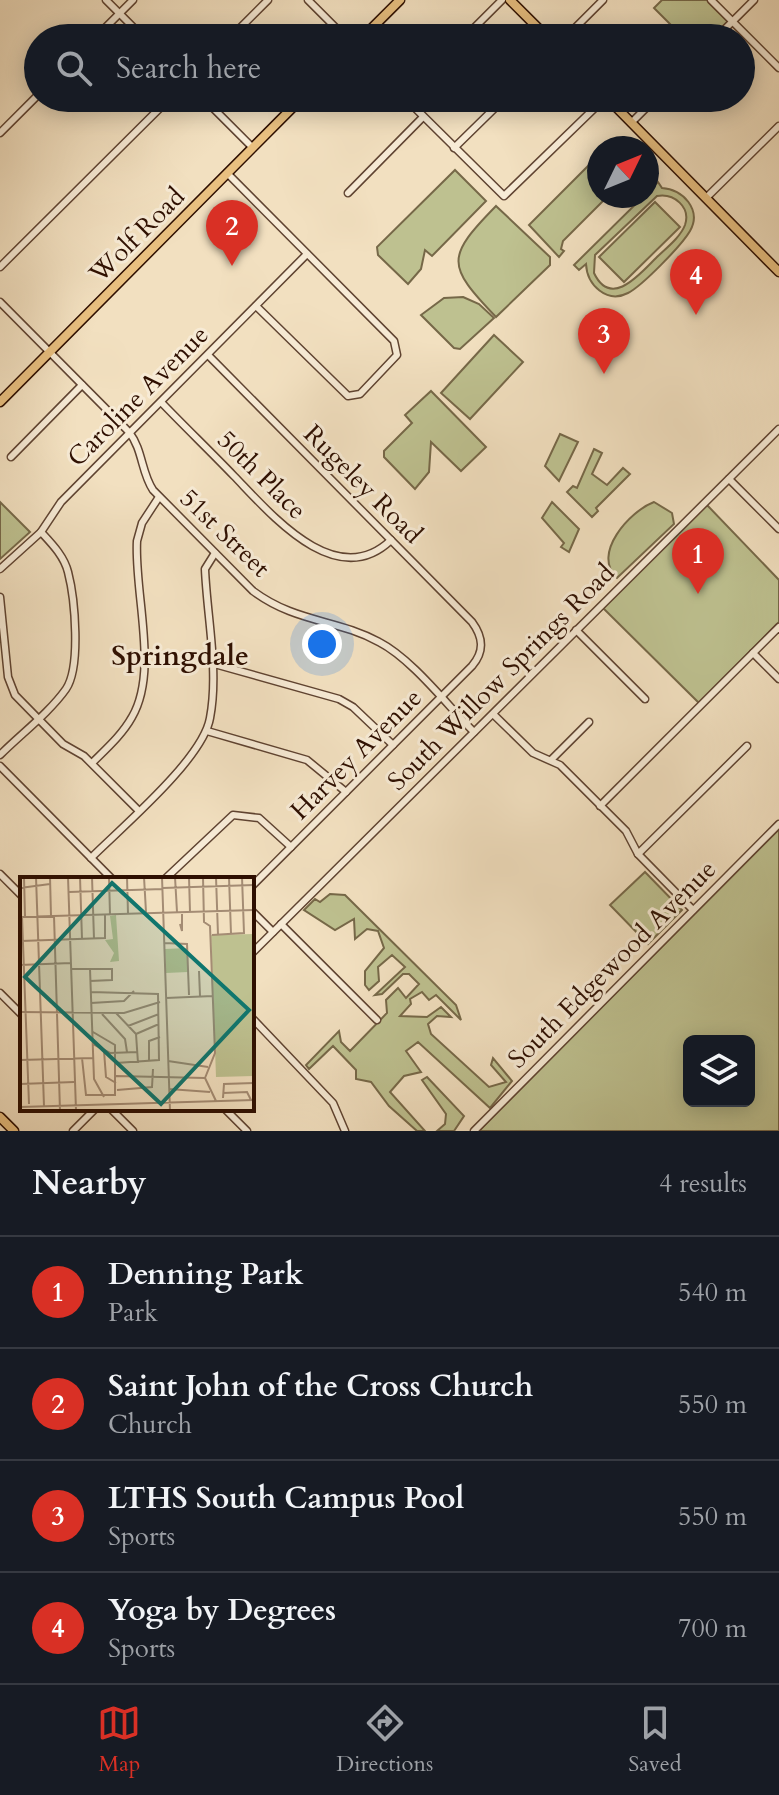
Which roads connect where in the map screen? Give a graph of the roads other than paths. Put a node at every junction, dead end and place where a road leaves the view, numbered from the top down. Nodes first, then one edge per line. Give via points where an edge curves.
1 (106, 0) edge
2 (133, 0) edge
3 (268, 0) edge
4 (308, 0) edge
5 (400, 0) edge
6 (502, 0) edge
7 (510, 0) edge
8 (603, 0) edge
9 (711, 0) edge
10 (754, 0) edge
11 (120, 14) junction
12 (732, 22) joint
13 (110, 24) edge
14 (130, 24) edge
15 (244, 24) edge
16 (332, 24) edge
17 (376, 24) edge
18 (478, 24) edge
19 (534, 24) edge
20 (579, 24) edge
21 (755, 45) edge
22 (779, 68) edge
23 (24, 109) edge
24 (156, 112) edge
25 (217, 112) edge
26 (288, 112) edge
27 (418, 112) edge
28 (491, 112) edge
29 (591, 112) edge
30 (620, 112) edge
31 (642, 112) edge
32 (423, 117) junction
33 (631, 123) junction
34 (779, 126) edge
35 (0, 133) edge
36 (253, 148) junction
37 (454, 148) junction
38 (227, 173) junction
39 (348, 193) dead end
40 (706, 198) junction
41 (307, 254) junction
42 (0, 267) edge
43 (779, 272) edge
44 (0, 302) edge
45 (256, 306) junction
46 (49, 351) junction
47 (208, 355) junction
48 (82, 385) junction
49 (0, 402) edge
50 (161, 402) junction
51 (779, 429) edge
52 (129, 432) junction
53 (11, 457) dead end
54 (729, 479) junction
55 (159, 497) junction
56 (779, 529) edge
57 (41, 532) junction
58 (391, 540) junction
59 (215, 553) junction
60 (0, 569) edge
61 (0, 597) edge
62 (779, 627) edge
63 (576, 630) junction
64 (482, 646) joint
65 (753, 653) junction
66 (6, 654) junction
67 (0, 660) edge
68 (211, 663) junction
69 (779, 679) edge
70 (440, 698) junction
71 (645, 699) dead end
72 (493, 714) junction
73 (37, 718) junction
74 (589, 722) dead end
75 (207, 731) junction
76 (474, 732) junction
77 (393, 745) junction
78 (747, 746) dead end
79 (0, 755) edge
80 (551, 760) junction
81 (92, 763) junction
82 (0, 766) edge
83 (346, 792) junction
84 (600, 806) junction
85 (138, 810) junction
86 (779, 824) edge
87 (291, 847) junction
88 (638, 854) junction
89 (91, 858) junction
90 (0, 874) edge
91 (110, 877) edge
92 (167, 877) edge
93 (254, 884) edge
94 (20, 894) edge
95 (693, 910) junction
96 (254, 913) edge
97 (281, 924) junction
98 (273, 932) junction
99 (254, 951) edge
100 (0, 993) edge
101 (20, 1013) edge
102 (254, 1020) edge
103 (377, 1020) dead end
104 (93, 1111) edge
105 (113, 1111) edge
106 (227, 1111) edge
107 (0, 1117) edge
108 (14, 1131) edge
109 (73, 1131) edge
110 (133, 1131) edge
111 (247, 1131) edge
112 (345, 1131) edge
113 (474, 1131) edge

1 - 11 street
2 - 11 street
3 - 15 street
4 - 16 street
5 - 17 main road
6 - 18 street
7 - 19 main road
8 - 20 street
9 - 12 street
10 - 12 street
11 - 13 street
11 - 14 street
21 - 22 street
23 - 35 street
24 - 42 street
25 - 36 street
26 - 36 main road, Wolf Road
27 - 32 street
28 - 37 street
29 - 37 street via 504,196
30 - 33 main road
31 - 33 street
32 - 37 street
32 - 39 street
33 - 40 main road
34 - 40 street
36 - 38 main road, Wolf Road
38 - 41 street
38 - 46 main road, Wolf Road
40 - 43 main road
41 - 45 street, Caroline Avenue
41 - 45 street via 394,341 395,359 360,394 348,396
44 - 46 street, 51st Street
45 - 47 street, Caroline Avenue
46 - 48 street, 51st Street
46 - 49 main road, Wolf Road
47 - 50 street, Caroline Avenue
47 - 58 street, Rugeley Road
48 - 52 street, 51st Street
48 - 53 street
50 - 52 street, Caroline Avenue
50 - 58 street, 50th Place via 303,542 336,554 362,555 378,552
51 - 54 street, South Willow Springs Road
52 - 55 street, 51st Street
52 - 57 street, Caroline Avenue via 61,502
54 - 56 street
54 - 63 street, South Willow Springs Road
55 - 59 street, 51st Street
55 - 81 street via 137,541 144,668 140,698 123,730
57 - 60 street, Caroline Avenue
57 - 73 street via 68,571 74,664 66,689
58 - 64 street, Rugeley Road via 472,622
59 - 68 street via 205,569
59 - 70 street, 51st Street via 272,605 382,643
61 - 66 street
62 - 65 street
63 - 71 street
63 - 72 street, South Willow Springs Road
64 - 70 street, Harvey Avenue via 477,661
65 - 69 street
65 - 84 street
66 - 67 street
66 - 73 street via 11,687
68 - 75 street
68 - 77 street via 339,699
70 - 76 street, 51st Street
70 - 77 street, Harvey Avenue
72 - 76 street, South Willow Springs Road
72 - 80 street via 533,753
73 - 79 street
73 - 81 street
74 - 80 street
75 - 83 street via 307,760
75 - 85 street via 188,760
76 - 97 street, South Willow Springs Road
77 - 83 street, Harvey Avenue
78 - 88 street
80 - 84 street
81 - 85 street
82 - 89 street
83 - 87 street, Harvey Avenue
84 - 88 street via 630,836
85 - 89 street
86 - 95 street, South Edgewood Avenue
87 - 92 street via 259,818 233,815
87 - 93 street, Harvey Avenue
88 - 95 street
89 - 91 street
90 - 94 street
95 - 113 street, South Edgewood Avenue
96 - 98 street
97 - 98 street, South Willow Springs Road
97 - 103 street
98 - 99 street, South Willow Springs Road
100 - 101 street
102 - 112 street via 333,1103
104 - 109 street
105 - 110 street
106 - 111 street
107 - 108 main road

